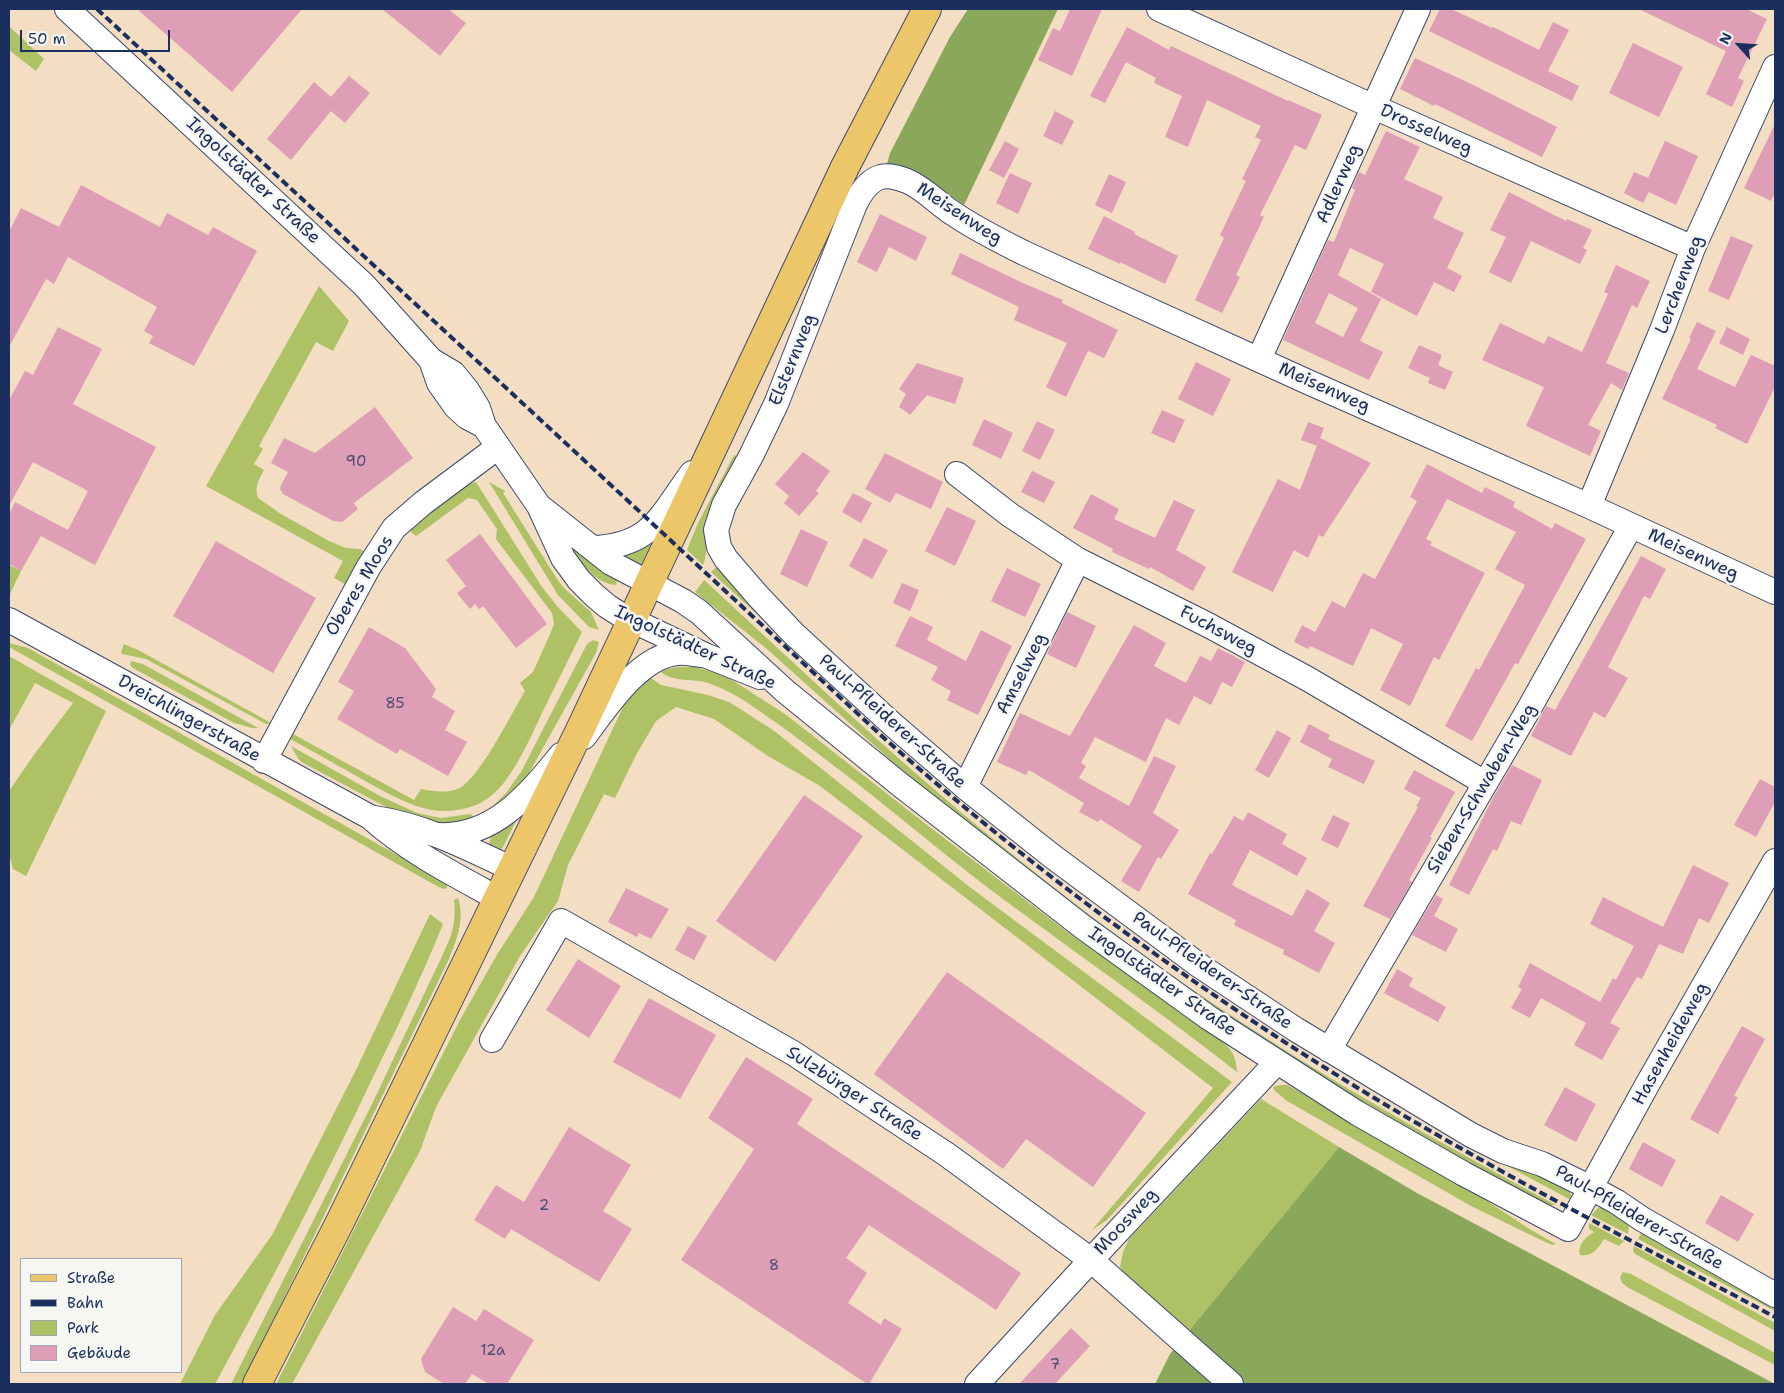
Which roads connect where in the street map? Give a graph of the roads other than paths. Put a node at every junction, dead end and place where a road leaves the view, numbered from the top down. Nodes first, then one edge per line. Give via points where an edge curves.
1 (67, 9) edge
2 (927, 9) edge
3 (1159, 9) edge
4 (1418, 9) edge
5 (1775, 67) edge
6 (1374, 107) junction
7 (879, 177) joint
8 (1693, 248) junction
9 (1259, 359) junction
10 (715, 441) junction
11 (498, 447) junction
12 (956, 474) dead end
13 (539, 506) junction
14 (1589, 506) junction
15 (1631, 526) junction
16 (719, 547) joint
17 (592, 548) junction
18 (1078, 560) junction
19 (650, 584) junction
20 (1775, 592) edge
21 (9, 620) edge
22 (633, 620) junction
23 (707, 656) junction
24 (785, 691) junction
25 (580, 730) junction
26 (264, 761) junction
27 (563, 764) junction
28 (1485, 783) junction
29 (965, 787) junction
30 (370, 817) junction
31 (438, 835) junction
32 (1775, 861) edge
33 (512, 869) junction
34 (497, 898) junction
35 (492, 1040) dead end
36 (1329, 1050) junction
37 (1277, 1062) junction
38 (1591, 1188) junction
39 (1568, 1229) joint
40 (1091, 1260) junction
41 (1775, 1295) edge
42 (257, 1384) edge
43 (978, 1384) edge
44 (1231, 1384) edge

1 - 11 street, Ingolstädter Straße via 338,259 430,360 439,383 456,407 484,426
2 - 10 main road via 845,168
3 - 6 street, Drosselweg
4 - 6 street, Adlerweg
5 - 8 street, Lerchenweg
6 - 8 street, Drosselweg
6 - 9 street, Adlerweg
7 - 9 street, Meisenweg via 906,180 953,214 1024,253
7 - 16 street, Elsternweg via 865,188 855,204 776,404 724,505 716,530
8 - 14 street, Lerchenweg
9 - 14 street, Meisenweg
10 - 17 street via 654,525 624,544
10 - 19 main road
11 - 13 street, Ingolstädter Straße
11 - 26 street, Oberes Moos via 394,528 364,574
12 - 18 street, Fuchsweg
13 - 17 street, Ingolstädter Straße
13 - 22 street, Ingolstädter Straße via 570,569 612,610
14 - 15 street, Meisenweg
15 - 20 street, Meisenweg
15 - 28 street, Sieben-Schwaben-Weg
16 - 29 street, Paul-Pfleiderer-Straße via 726,559 793,633
17 - 19 street, Ingolstädter Straße via 611,563
18 - 28 street, Fuchsweg via 1308,679
18 - 29 street, Amselweg
19 - 22 main road
19 - 24 street, Ingolstädter Straße via 699,612
21 - 26 street, Dreichlingerstraße
22 - 23 street, Ingolstädter Straße
22 - 25 main road
23 - 24 street, Ingolstädter Straße via 746,670
23 - 27 street via 672,654 643,668 626,684
24 - 37 street, Ingolstädter Straße via 1046,898 1209,1018
25 - 27 main road
25 - 31 street via 543,778 504,816 466,832
26 - 30 street, Dreichlingerstraße
27 - 33 main road
28 - 36 street, Sieben-Schwaben-Weg
29 - 36 street, Paul-Pfleiderer-Straße via 1181,952
30 - 31 street, Dreichlingerstraße
30 - 34 street, Dreichlingerstraße via 413,850
31 - 33 street, Dreichlingerstraße
32 - 38 street, Hasenheideweg
33 - 34 main road
34 - 42 main road via 339,1224
35 - 40 street, Sulzbürger Straße via 561,922 734,1018 840,1084 946,1154
36 - 38 street, Paul-Pfleiderer-Straße via 1471,1135
37 - 39 street, Ingolstädter Straße via 1382,1128
37 - 40 street, Moosweg
38 - 39 street, Hasenheideweg
38 - 41 street, Paul-Pfleiderer-Straße
40 - 43 street, Moosweg
40 - 44 street, Sulzbürger Straße

